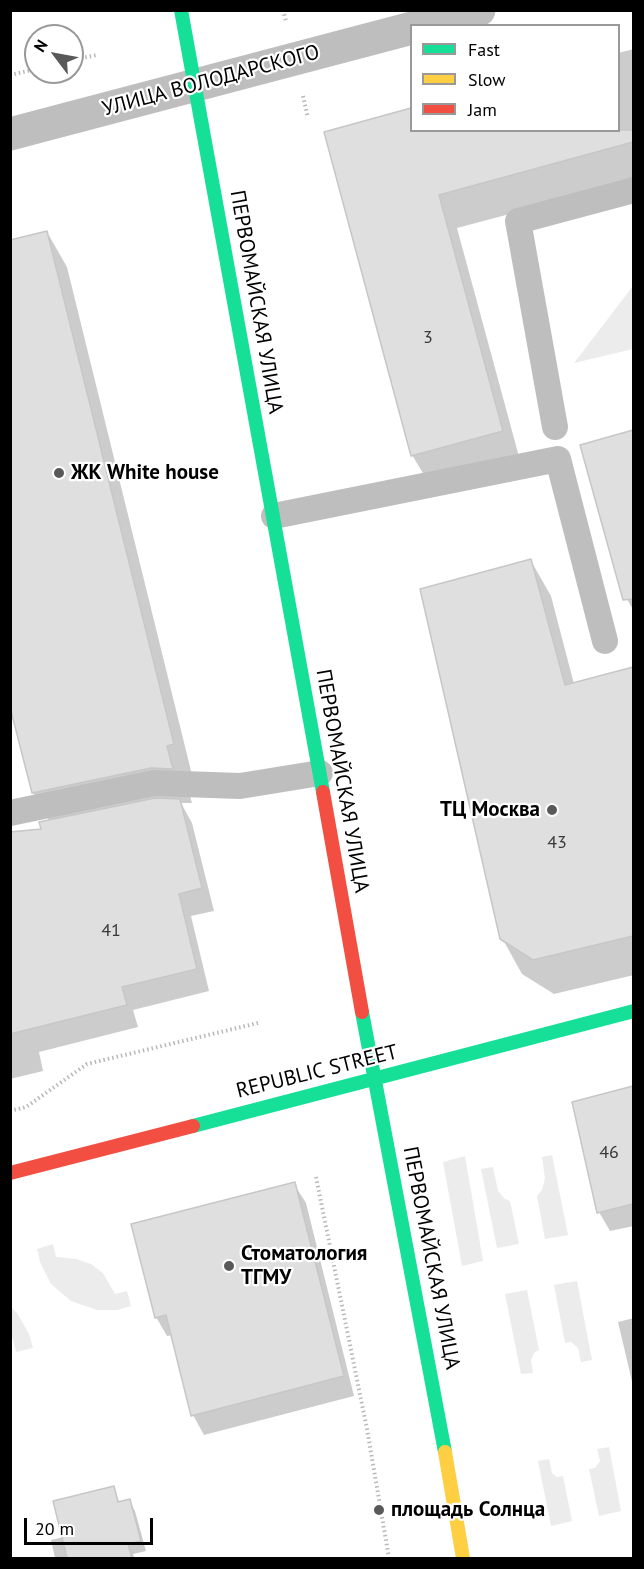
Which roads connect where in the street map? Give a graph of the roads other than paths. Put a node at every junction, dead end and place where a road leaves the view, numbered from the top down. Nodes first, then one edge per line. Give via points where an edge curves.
1 (181, 10) edge
2 (479, 10) edge
3 (428, 24) edge
4 (410, 28) edge
5 (194, 85) junction
6 (10, 134) edge
7 (633, 190) edge
8 (555, 427) dead end
9 (274, 516) junction
10 (604, 641) dead end
11 (320, 773) junction
12 (10, 813) edge
13 (633, 1011) edge
14 (375, 1079) junction
15 (10, 1173) edge
16 (463, 1558) edge

1 - 5 street, ПЕРВОМАЙСКАЯ УЛИЦА
2 - 3 street
4 - 5 street, УЛИЦА ВОЛОДАРСКОГО
5 - 6 street, УЛИЦА ВОЛОДАРСКОГО
5 - 9 street, ПЕРВОМАЙСКАЯ УЛИЦА
7 - 8 lane via 518,221
9 - 10 lane via 558,459
9 - 11 street, ПЕРВОМАЙСКАЯ УЛИЦА
11 - 12 lane via 240,786 154,783
11 - 14 street, ПЕРВОМАЙСКАЯ УЛИЦА
13 - 14 street, REPUBLIC STREET
14 - 15 street, REPUBLIC STREET
14 - 16 street, ПЕРВОМАЙСКАЯ УЛИЦА

